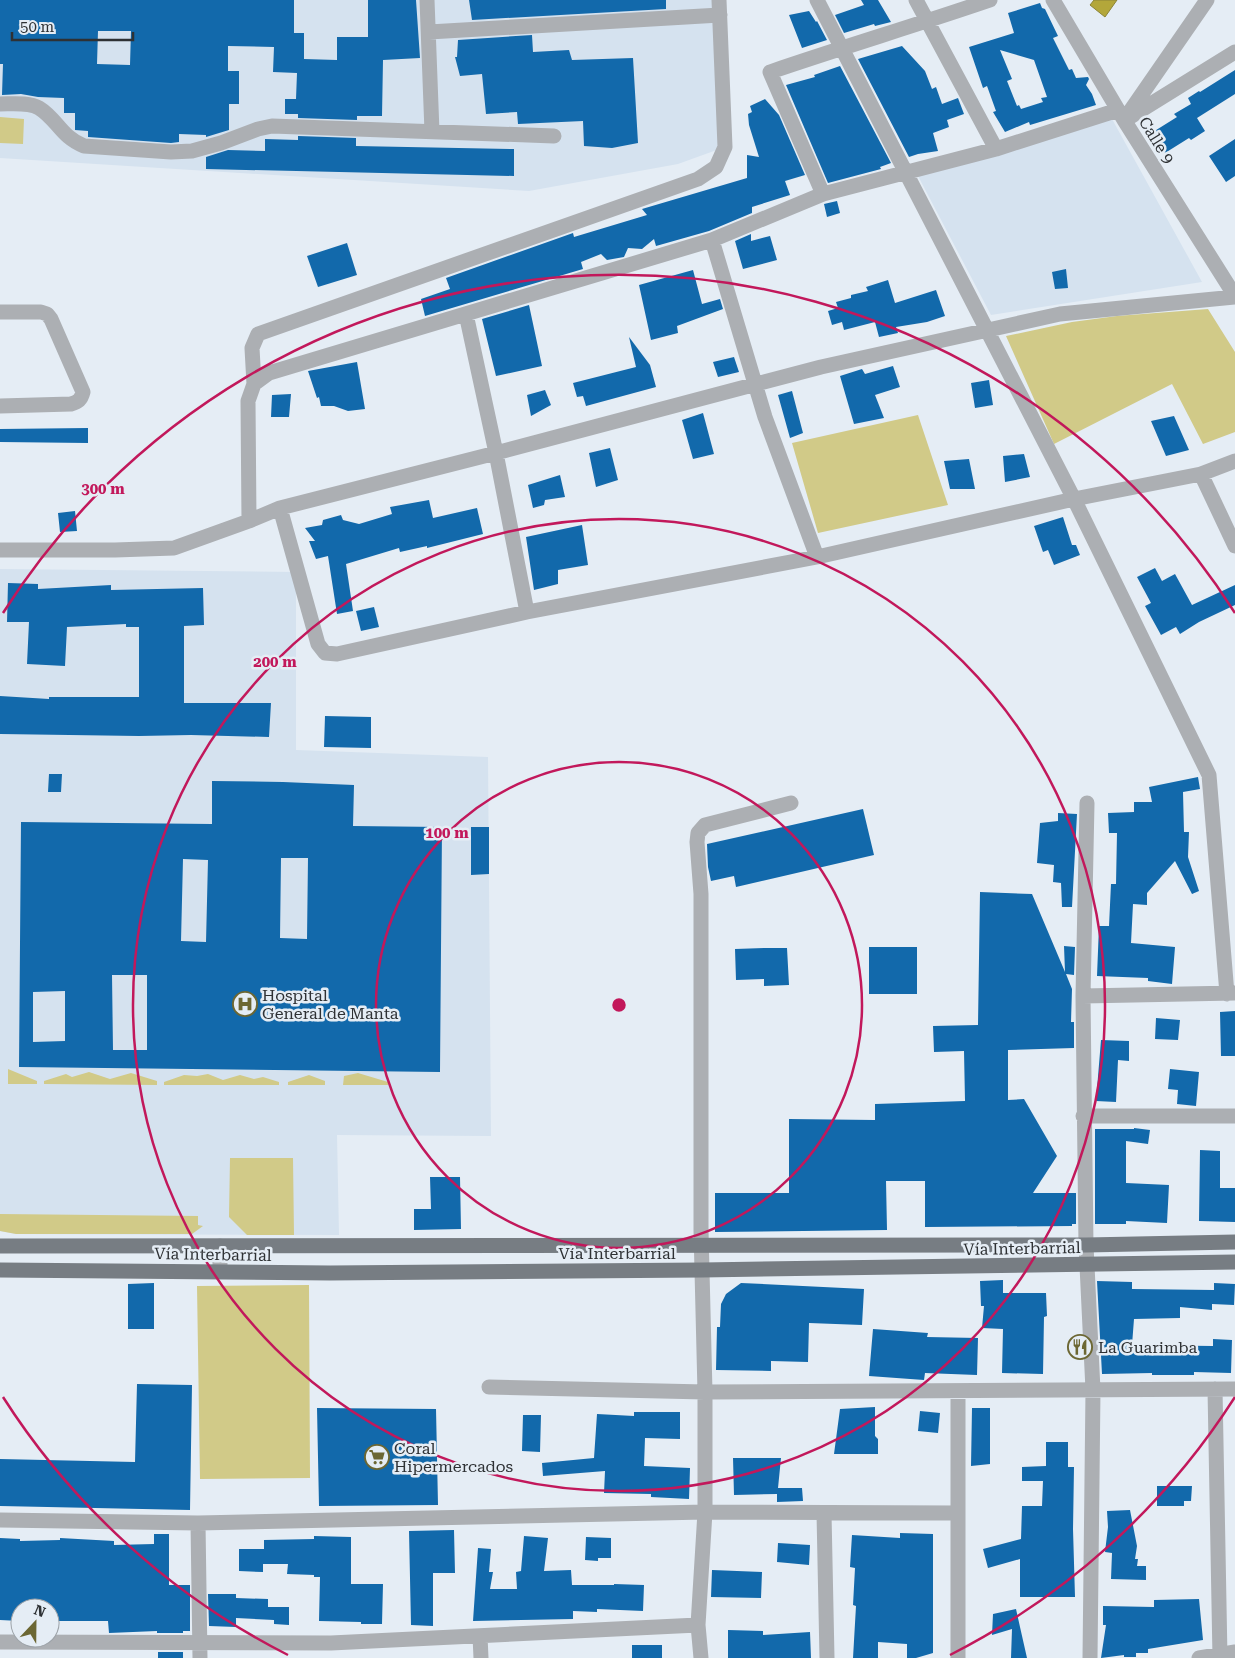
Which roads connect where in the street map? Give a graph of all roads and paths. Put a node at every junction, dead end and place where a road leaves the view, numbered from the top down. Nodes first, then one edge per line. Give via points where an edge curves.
1 (427, 0) edge
2 (817, 0) edge
3 (916, 0) edge
4 (990, 0) edge
5 (1207, 0) edge
6 (1060, 4) edge
7 (720, 8) edge
8 (928, 21) junction
9 (429, 32) junction
10 (842, 47) junction
11 (1235, 52) edge
12 (0, 104) edge
13 (1121, 115) junction
14 (432, 132) junction
15 (554, 136) dead end
16 (996, 149) junction
17 (906, 174) junction
18 (823, 194) junction
19 (712, 240) junction
20 (1235, 297) edge
21 (0, 312) edge
22 (466, 314) junction
23 (987, 330) junction
24 (254, 384) junction
25 (756, 384) junction
26 (0, 406) edge
27 (496, 453) junction
28 (1235, 461) edge
29 (1200, 474) junction
30 (1074, 499) junction
31 (280, 508) junction
32 (250, 521) junction
33 (1235, 546) edge
34 (0, 550) edge
35 (817, 557) junction
36 (527, 612) junction
37 (791, 803) dead end
38 (1087, 803) dead end
39 (1231, 994) edge
40 (1083, 996) junction
41 (1083, 1116) junction
42 (1235, 1116) edge
43 (1235, 1242) edge
44 (908, 1245) junction
45 (1086, 1245) junction
46 (0, 1246) edge
47 (220, 1246) junction
48 (702, 1246) junction
49 (1235, 1262) edge
50 (1087, 1265) junction
51 (907, 1267) junction
52 (0, 1270) edge
53 (702, 1270) junction
54 (220, 1271) junction
55 (489, 1387) dead end
56 (1215, 1389) junction
57 (1235, 1389) edge
58 (1093, 1390) junction
59 (958, 1391) junction
60 (705, 1392) junction
61 (705, 1512) junction
62 (824, 1513) junction
63 (958, 1513) junction
64 (0, 1520) edge
65 (198, 1524) junction
66 (698, 1625) junction
67 (480, 1636) junction
68 (0, 1642) edge
69 (200, 1651) edge
70 (331, 1651) edge
71 (1225, 1655) edge
72 (481, 1658) edge
73 (701, 1658) edge
74 (827, 1658) edge
75 (958, 1658) edge
76 (1090, 1658) edge
77 (1199, 1658) edge

1 - 9 street
2 - 10 street
3 - 8 street
4 - 8 street
5 - 13 street
6 - 13 street, Calle 9
7 - 9 street
7 - 24 street via 725,147 716,167 698,179 258,334 252,348
8 - 10 street
8 - 16 street
9 - 14 street
10 - 17 street
10 - 18 street via 770,72
11 - 13 street
12 - 14 street via 39,108 65,135 84,146 172,152 199,149 272,126
13 - 16 street
13 - 20 street, Calle 9
14 - 15 street
16 - 17 street
17 - 18 street
17 - 23 street
18 - 19 street
19 - 22 street
19 - 25 street
20 - 23 street via 1060,314
21 - 26 street via 47,314 83,392 78,402 71,404
22 - 24 street via 269,373
22 - 27 street
23 - 25 street
23 - 30 street
24 - 32 street via 248,400
25 - 27 street
25 - 35 street
27 - 31 street
27 - 36 street
28 - 29 street
29 - 30 street
29 - 33 street
30 - 35 street
30 - 39 street via 1209,775
31 - 32 street
31 - 36 street via 318,644 326,653 337,654
32 - 34 street via 174,548
35 - 36 street
37 - 48 street via 705,825 698,833
38 - 40 street
39 - 40 street
40 - 41 street
41 - 42 street
41 - 45 street
43 - 45 main road, Vía Interbarrial
44 - 45 main road, Vía Interbarrial
44 - 48 main road, Vía Interbarrial
44 - 51 main road
45 - 50 street
46 - 47 main road, Vía Interbarrial
47 - 48 main road, Vía Interbarrial
47 - 54 street
48 - 53 street
49 - 50 main road, Vía Interbarrial
50 - 51 main road, Vía Interbarrial
50 - 58 street
51 - 53 main road, Vía Interbarrial
52 - 54 main road, Vía Interbarrial
53 - 54 main road, Vía Interbarrial
53 - 60 street
55 - 60 street
56 - 57 street
56 - 58 street
56 - 71 street
58 - 59 street
58 - 76 street
59 - 60 street
59 - 63 street
60 - 61 street
61 - 62 street
61 - 65 street
61 - 66 street
62 - 63 street
62 - 74 street
63 - 75 street
64 - 65 street
65 - 69 street
66 - 67 street
66 - 73 street
67 - 70 street
67 - 72 street
68 - 69 street
69 - 70 street
71 - 77 street

